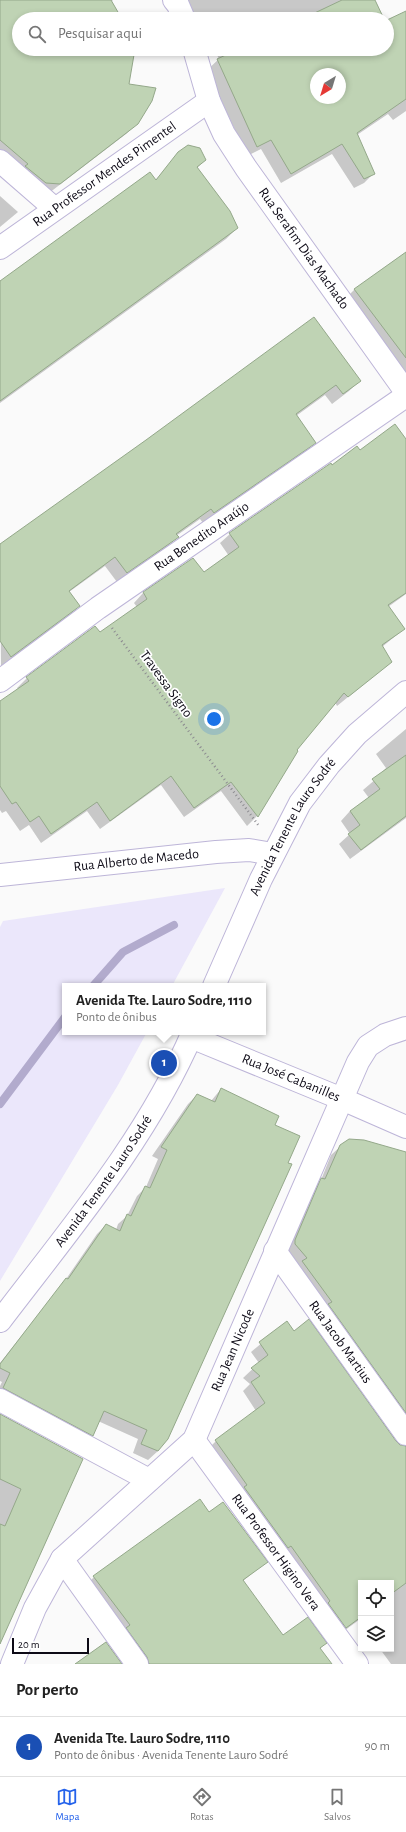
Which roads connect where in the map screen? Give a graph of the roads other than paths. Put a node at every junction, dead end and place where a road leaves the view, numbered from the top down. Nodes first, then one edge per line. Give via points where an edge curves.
1 (174, 0) edge
2 (180, 12) edge
3 (196, 56) edge
4 (209, 101) junction
5 (0, 161) edge
6 (54, 208) junction
7 (0, 248) edge
8 (406, 392) edge
9 (406, 396) edge
10 (0, 681) edge
11 (406, 692) edge
12 (274, 852) junction
13 (0, 875) edge
14 (215, 983) edge
15 (406, 1028) edge
16 (192, 1035) edge
17 (342, 1099) junction
18 (406, 1127) edge
19 (275, 1251) junction
20 (0, 1321) edge
21 (0, 1400) edge
22 (406, 1434) edge
23 (194, 1440) junction
24 (149, 1480) junction
25 (62, 1559) junction
26 (12, 1664) edge
27 (137, 1664) edge
28 (358, 1664) edge

1 - 2 street
3 - 4 street, Rua Serafim Dias Machado
4 - 6 street, Rua Professor Mendes Pimentel
4 - 8 street, Rua Serafim Dias Machado via 224,134 246,168
5 - 6 street
6 - 7 street, Rua Professor Mendes Pimentel
9 - 10 street, Rua Benedito Araújo via 98,608
11 - 12 street, Avenida Tenente Lauro Sodré via 357,734 329,766 300,803
12 - 13 street, Rua Alberto de Macedo via 216,852
12 - 14 street, Avenida Tenente Lauro Sodré
15 - 17 street, Rua José Cabanilles via 385,1035 368,1046
16 - 17 street, Rua José Cabanilles
16 - 20 street, Avenida Tenente Lauro Sodré via 161,1098 129,1149
17 - 18 street
17 - 19 street, Rua Jean Nicode
19 - 22 street, Rua Jacob Martius
19 - 23 street, Rua Jean Nicode
21 - 24 street
23 - 24 street, Rua Jean Nicode
23 - 28 street, Rua Professor Higino Vera
24 - 25 street, Rua Jean Nicode
25 - 26 street, Rua Jean Nicode via 35,1608
25 - 27 street

